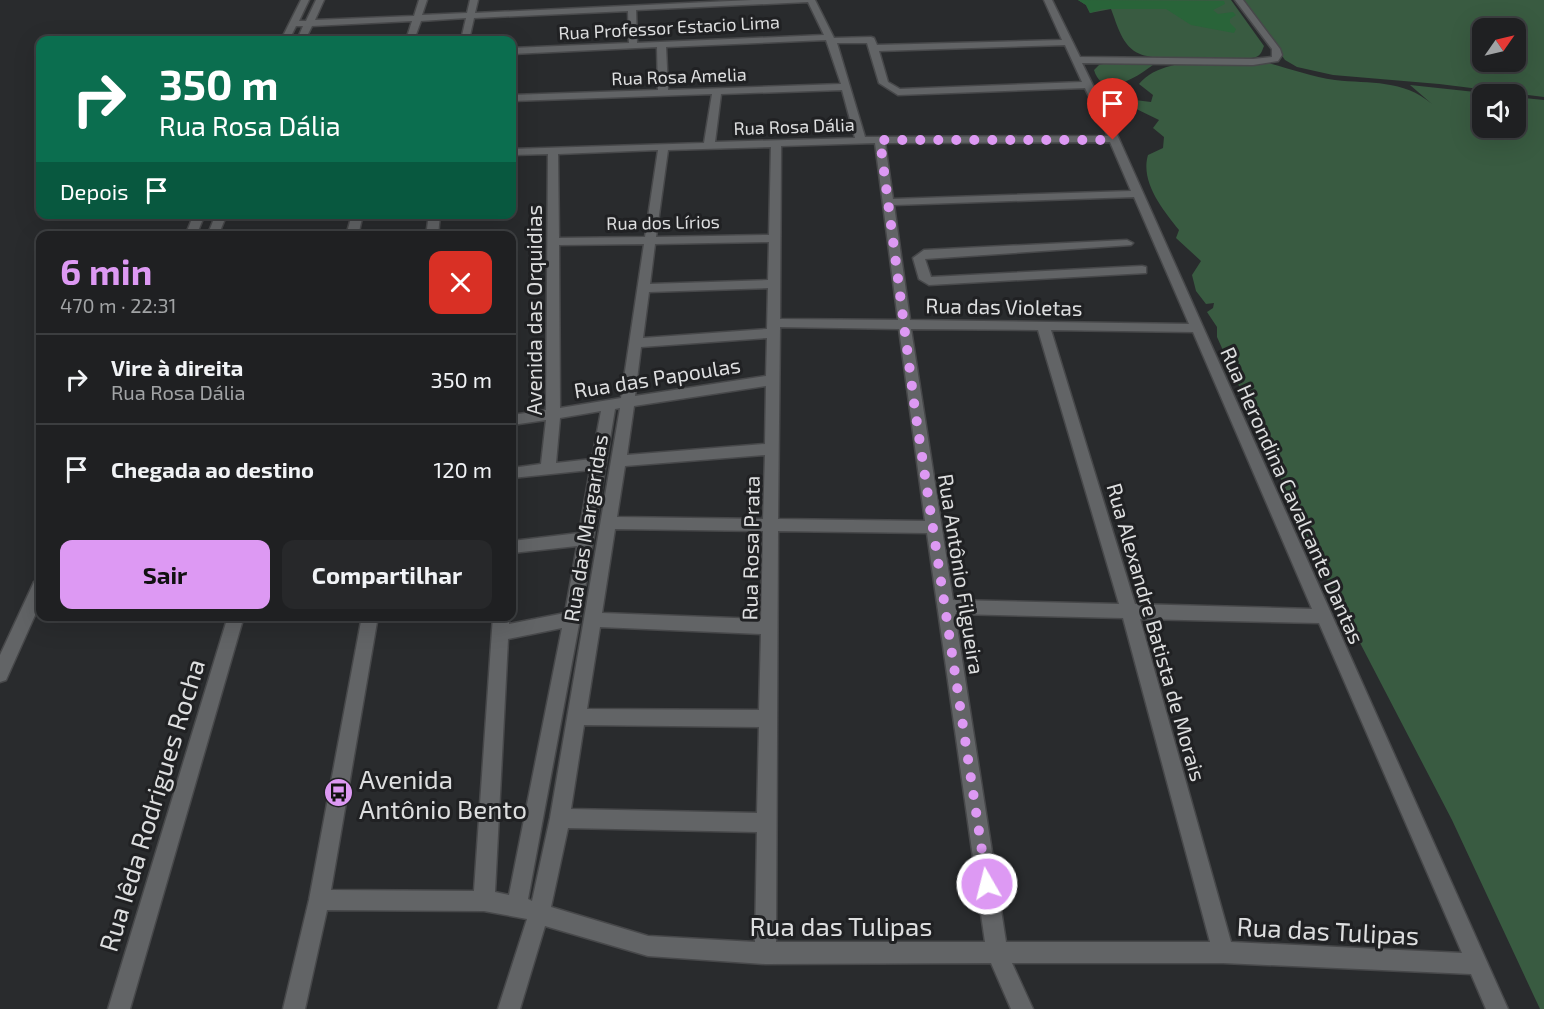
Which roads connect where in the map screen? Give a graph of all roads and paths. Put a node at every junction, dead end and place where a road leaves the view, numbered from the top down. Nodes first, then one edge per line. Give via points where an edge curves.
1 (305, 0) edge
2 (320, 0) edge
3 (423, 0) edge
4 (474, 0) edge
5 (482, 0) edge
6 (805, 0) edge
7 (811, 0) edge
8 (1048, 0) edge
9 (1239, 0) edge
10 (685, 3) edge
11 (605, 5) edge
12 (632, 8) junction
13 (474, 16) junction
14 (416, 18) junction
15 (309, 23) junction
16 (293, 24) junction
17 (287, 36) edge
18 (303, 36) edge
19 (411, 36) edge
20 (466, 36) edge
21 (472, 36) edge
22 (830, 39) junction
23 (1068, 42) junction
24 (661, 44) junction
25 (633, 45) junction
26 (874, 48) junction
27 (516, 51) edge
28 (1077, 60) junction
29 (1088, 85) junction
30 (847, 87) junction
31 (717, 91) junction
32 (663, 93) junction
33 (516, 98) edge
34 (880, 140) junction
35 (1113, 140) junction
36 (861, 141) junction
37 (776, 143) junction
38 (709, 146) junction
39 (663, 148) junction
40 (554, 151) junction
41 (516, 152) edge
42 (1136, 194) junction
43 (888, 202) junction
44 (775, 238) junction
45 (651, 240) junction
46 (552, 242) junction
47 (1127, 243) dead end
48 (920, 267) junction
49 (897, 268) junction
50 (1142, 270) dead end
51 (774, 284) junction
52 (644, 288) junction
53 (904, 323) junction
54 (1043, 326) junction
55 (774, 328) junction
56 (1197, 328) junction
57 (634, 343) junction
58 (773, 380) junction
59 (627, 403) junction
60 (609, 405) junction
61 (553, 415) junction
62 (516, 420) edge
63 (772, 449) junction
64 (619, 461) junction
65 (597, 464) junction
66 (548, 469) junction
67 (516, 473) edge
68 (609, 523) junction
69 (771, 525) junction
70 (933, 527) junction
71 (585, 539) junction
72 (516, 547) edge
73 (36, 600) edge
74 (945, 607) junction
75 (1129, 610) junction
76 (1323, 616) junction
77 (572, 620) junction
78 (593, 620) junction
79 (235, 621) edge
80 (369, 621) edge
81 (501, 625) edge
82 (769, 627) junction
83 (0, 674) edge
84 (577, 717) junction
85 (768, 719) junction
86 (560, 818) junction
87 (766, 823) junction
88 (319, 900) junction
89 (484, 901) junction
90 (517, 906) junction
91 (539, 913) junction
92 (765, 952) junction
93 (1223, 952) junction
94 (997, 953) junction
95 (1478, 964) junction
96 (119, 1009) edge
97 (294, 1009) edge
98 (509, 1009) edge
99 (1022, 1009) edge
100 (1497, 1009) edge

1 - 16 street
2 - 15 street
3 - 14 street
4 - 13 street
5 - 13 street
6 - 10 street
7 - 22 street
8 - 23 street, Rua Herondina Cavalcante Dantas
9 - 28 street via 1276,49 1275,59
10 - 12 street
11 - 12 street
11 - 13 street
12 - 25 street
13 - 14 street
13 - 20 street
13 - 21 street
14 - 15 street
14 - 19 street
15 - 16 street
15 - 18 street
16 - 17 street
22 - 24 street, Rua Professor Estacio Lima
22 - 26 street, Rua Professor Estacio Lima via 869,39
22 - 30 street
23 - 26 street
23 - 28 street, Rua Herondina Cavalcante Dantas
24 - 25 street, Rua Professor Estacio Lima
24 - 32 street
25 - 27 street, Rua Professor Estacio Lima
26 - 29 street via 884,83 891,91
28 - 29 street, Rua Herondina Cavalcante Dantas
29 - 35 street, Rua Herondina Cavalcante Dantas
30 - 31 street, Rua Rosa Amelia
30 - 36 street
31 - 32 street, Rua Rosa Amelia
31 - 38 street
32 - 33 street, Rua Rosa Amelia
34 - 35 street, Rua Rosa Dália
34 - 36 street, Rua Rosa Dália
34 - 43 street, Rua Antônio Filgueira
35 - 42 street, Rua Herondina Cavalcante Dantas
36 - 37 street, Rua Rosa Dália
37 - 38 street, Rua Rosa Dália
37 - 44 street, Rua Rosa Prata
38 - 39 street, Rua Rosa Dália
39 - 40 street, Rua Rosa Dália
39 - 45 street, Rua das Margaridas
40 - 41 street, Rua Rosa Dália
40 - 46 street, Avenida das Orquidias
42 - 43 street
42 - 56 street, Rua Herondina Cavalcante Dantas
43 - 49 street, Rua Antônio Filgueira
44 - 45 street, Rua dos Lírios
44 - 51 street, Rua Rosa Prata
45 - 46 street, Rua dos Lírios
45 - 52 street, Rua das Margaridas
46 - 61 street, Avenida das Orquidias
47 - 48 street via 924,254 919,258
48 - 49 street
48 - 50 street via 928,281
49 - 53 street, Rua Antônio Filgueira
51 - 52 street
51 - 55 street, Rua Rosa Prata
52 - 57 street, Rua das Margaridas
53 - 54 street, Rua das Violetas
53 - 55 street, Rua das Violetas
53 - 70 street, Rua Antônio Filgueira
54 - 56 street, Rua das Violetas
54 - 75 street, Rua Alexandre Batista de Morais
55 - 57 street, Rua das Violetas
55 - 58 street, Rua Rosa Prata
56 - 76 street, Rua Herondina Cavalcante Dantas
57 - 59 street, Rua das Margaridas
58 - 59 street, Rua das Papoulas
58 - 63 street, Rua Rosa Prata
59 - 60 street, Rua das Papoulas
59 - 64 street, Rua das Margaridas
60 - 61 street, Rua das Papoulas
60 - 65 street, Rua das Margaridas
61 - 62 street, Rua das Papoulas
61 - 66 street, Avenida das Orquidias
63 - 64 street
63 - 69 street, Rua Rosa Prata
64 - 68 street, Rua das Margaridas
65 - 66 street
65 - 71 street, Rua das Margaridas
66 - 67 street
68 - 69 street
68 - 78 street, Rua das Margaridas
69 - 70 street
69 - 82 street, Rua Rosa Prata
70 - 74 street, Rua Antônio Filgueira
71 - 72 street
71 - 77 street, Rua das Margaridas
73 - 83 street
74 - 75 street
74 - 94 street, Rua Antônio Filgueira
75 - 76 street
75 - 93 street, Rua Alexandre Batista de Morais
76 - 95 street, Rua Herondina Cavalcante Dantas
77 - 81 street
77 - 90 street, Rua das Margaridas
78 - 82 street
78 - 84 street, Rua das Margaridas
79 - 96 street, Rua Iêda Rodrigues Rocha
80 - 88 street
81 - 89 street
82 - 85 street, Rua Rosa Prata
84 - 85 street
84 - 86 street, Rua das Margaridas
85 - 87 street, Rua Rosa Prata
86 - 87 street
86 - 91 street, Rua das Margaridas
87 - 92 street, Rua Rosa Prata
88 - 89 street, Rua das Tulipas
88 - 97 street
89 - 90 street, Rua das Tulipas
90 - 91 street, Rua das Tulipas
91 - 92 street, Rua das Tulipas via 648,946
91 - 98 street, Rua das Margaridas
92 - 94 street, Rua das Tulipas
93 - 94 street, Rua das Tulipas
93 - 95 street, Rua das Tulipas
94 - 99 street, Rua Antônio Filgueira
95 - 100 street, Rua Herondina Cavalcante Dantas

